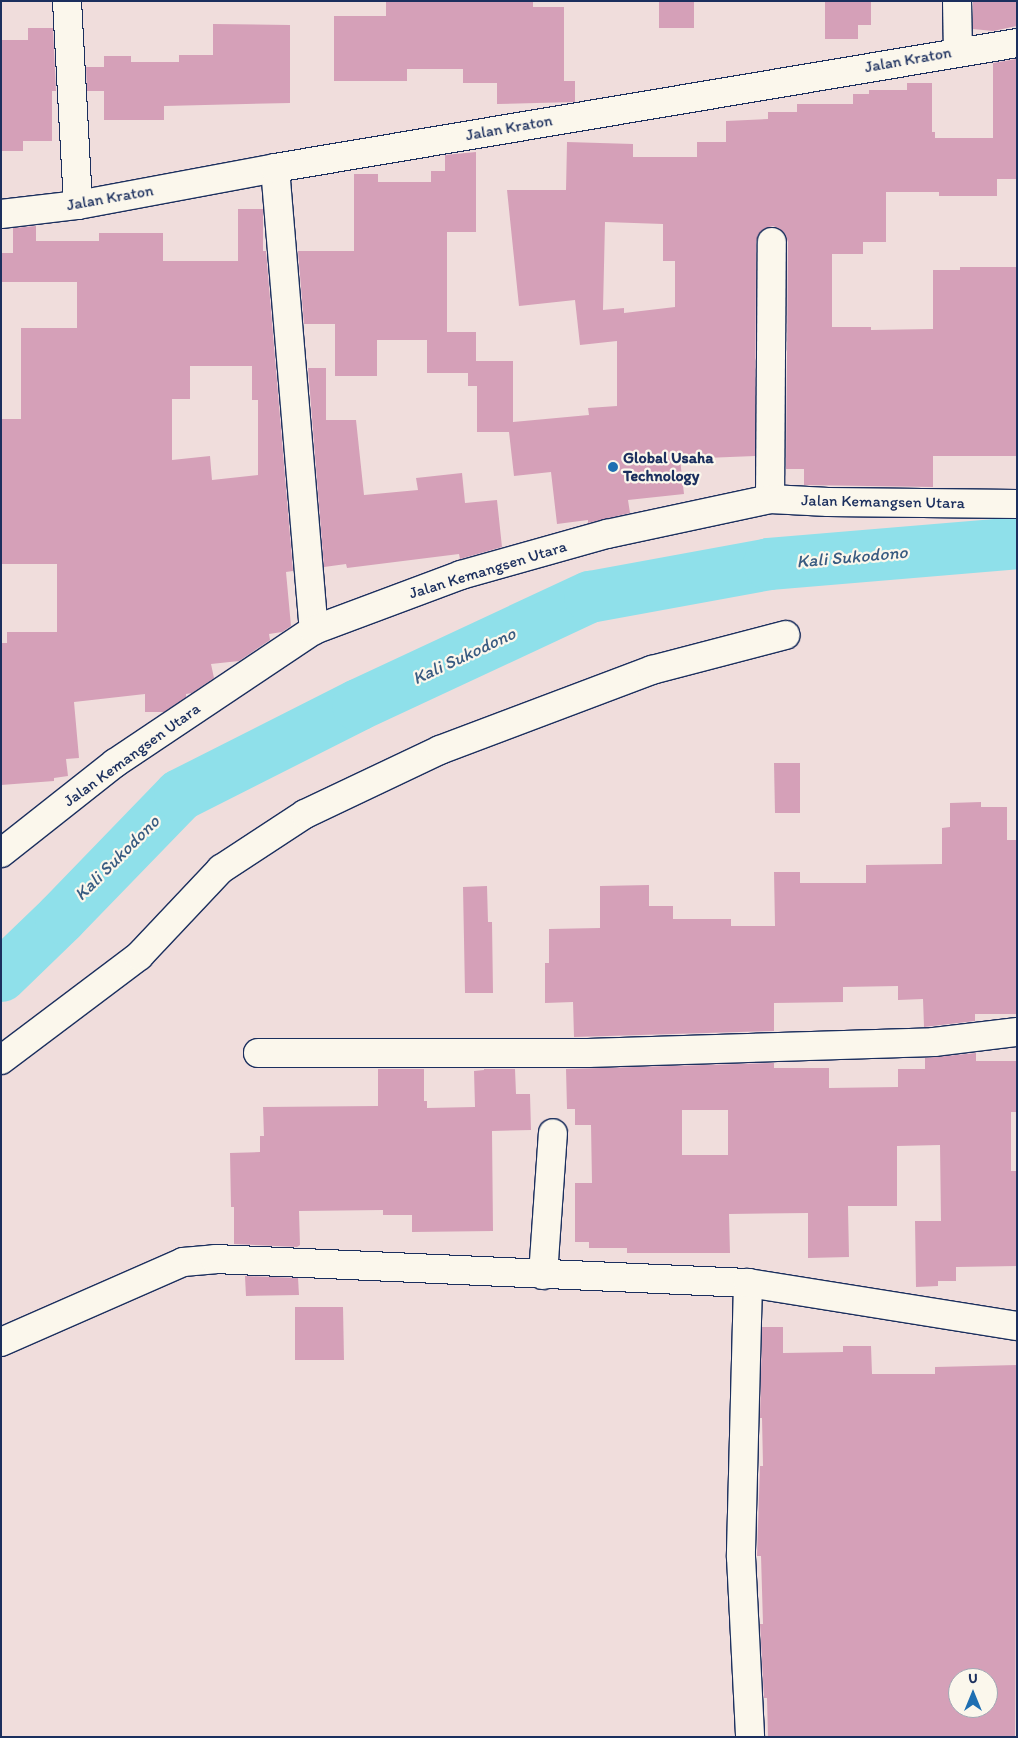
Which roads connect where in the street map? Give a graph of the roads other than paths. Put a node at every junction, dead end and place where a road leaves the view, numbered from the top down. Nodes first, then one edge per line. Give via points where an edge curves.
1 (67, 1) edge
2 (957, 1) edge
3 (1017, 43) edge
4 (958, 52) junction
5 (275, 168) junction
6 (78, 205) junction
7 (1, 214) edge
8 (772, 242) dead end
9 (770, 499) junction
10 (1017, 504) edge
11 (314, 630) junction
12 (785, 636) dead end
13 (1, 853) edge
14 (1017, 1032) edge
15 (258, 1053) dead end
16 (1, 1060) edge
17 (553, 1133) dead end
18 (543, 1275) junction
19 (748, 1284) junction
20 (1017, 1326) edge
21 (1, 1342) edge
22 (750, 1737) edge

1 - 6 street
2 - 4 street
3 - 4 street, Jalan Kraton
4 - 5 street, Jalan Kraton
5 - 6 street, Jalan Kraton
5 - 11 street
6 - 7 street, Jalan Kraton
8 - 9 street
9 - 10 street, Jalan Kemangsen Utara
9 - 11 street, Jalan Kemangsen Utara via 607,534 461,575
11 - 13 street, Jalan Kemangsen Utara via 115,763
12 - 16 street via 642,674 440,750 305,814 221,869 139,956
14 - 15 street via 934,1042 598,1053
17 - 18 street
18 - 19 street
18 - 21 street via 244,1260 182,1262
19 - 20 street
19 - 22 street via 741,1557

